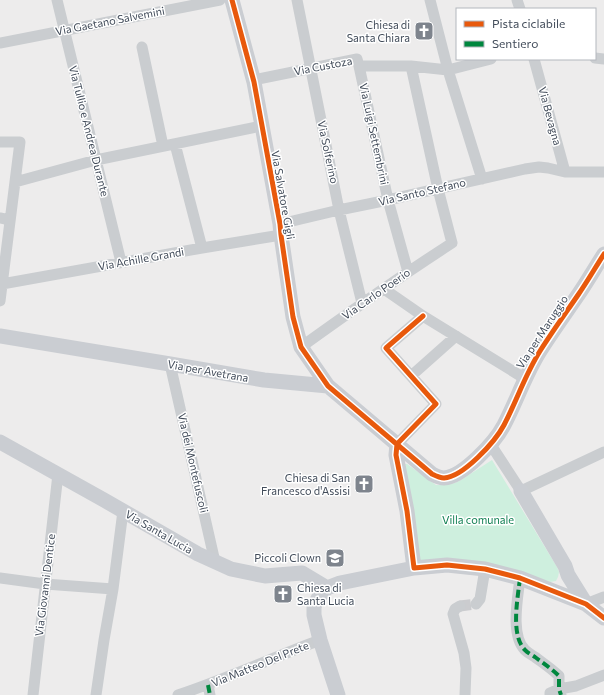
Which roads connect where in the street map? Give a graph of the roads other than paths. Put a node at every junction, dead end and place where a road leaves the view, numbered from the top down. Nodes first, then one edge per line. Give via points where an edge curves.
1 (57, 0) edge
2 (220, 0) edge
3 (232, 0) edge
4 (297, 0) edge
5 (430, 0) edge
6 (64, 30) junction
7 (0, 43) edge
8 (142, 47) dead end
9 (487, 60) edge
10 (534, 60) edge
11 (359, 66) junction
12 (411, 66) junction
13 (311, 68) junction
14 (448, 70) junction
15 (253, 80) junction
16 (261, 126) junction
17 (0, 142) edge
18 (174, 144) junction
19 (163, 146) junction
20 (96, 160) junction
21 (565, 172) junction
22 (604, 172) edge
23 (482, 179) junction
24 (15, 182) junction
25 (438, 189) junction
26 (388, 200) junction
27 (340, 210) junction
28 (5, 219) edge
29 (280, 230) junction
30 (202, 248) junction
31 (604, 254) edge
32 (121, 262) junction
33 (2, 272) edge
34 (408, 272) junction
35 (2, 284) junction
36 (384, 289) junction
37 (0, 301) edge
38 (362, 303) junction
39 (423, 316) junction
40 (0, 336) edge
41 (456, 336) junction
42 (301, 348) junction
43 (170, 364) junction
44 (411, 376) junction
45 (524, 378) junction
46 (328, 386) junction
47 (0, 442) edge
48 (397, 444) junction
49 (491, 445) junction
50 (604, 452) edge
51 (58, 474) junction
52 (521, 490) junction
53 (123, 511) junction
54 (215, 562) junction
55 (414, 568) junction
56 (485, 569) junction
57 (568, 575) junction
58 (0, 578) edge
59 (520, 578) junction
60 (45, 584) junction
61 (327, 588) junction
62 (113, 590) junction
63 (553, 591) junction
64 (604, 596) edge
65 (476, 604) dead end
66 (586, 604) junction
67 (456, 610) dead end
68 (604, 618) edge
69 (320, 640) junction
70 (604, 675) edge
71 (209, 690) edge
72 (560, 692) edge
73 (33, 695) edge
74 (96, 695) edge
75 (178, 695) edge
76 (338, 695) edge
77 (465, 695) edge
78 (550, 695) edge

1 - 6 street, Via Tullio e Andrea Durante
2 - 6 street, Via Gaetano Salvemini
3 - 15 street, Via Salvatore Gigli
4 - 13 street, Via Solferino
5 - 14 street
6 - 7 street, Via Gaetano Salvemini
6 - 20 street, Via Tullio e Andrea Durante
8 - 19 street
9 - 14 street
10 - 21 street, Via Bevagna
11 - 12 street, Via Custoza
11 - 13 street, Via Custoza via 357,59
11 - 26 street, Via Luigi Settembrini
12 - 14 street, Via Custoza
12 - 25 street
13 - 15 street, Via Custoza
13 - 27 street, Via Solferino
14 - 23 street
15 - 16 street, Via Salvatore Gigli
16 - 18 street
16 - 29 street, Via Salvatore Gigli
17 - 24 street via 20,142
18 - 19 street
18 - 30 street
19 - 20 street
20 - 24 street
20 - 32 street, Via Tullio e Andrea Durante
21 - 22 street, Via Santo Stefano
21 - 23 street, Via Santo Stefano via 539,167
23 - 25 street, Via Santo Stefano
24 - 28 street
25 - 26 street, Via Santo Stefano
25 - 34 street, Via Carlo Poerio via 452,243
26 - 27 street, Via Santo Stefano
26 - 34 street, Via Luigi Settembrini
27 - 29 street, Via Santo Stefano
27 - 38 street, Via Solferino
28 - 33 street
29 - 30 street, Via Achille Grandi
29 - 42 street, Via Salvatore Gigli via 293,317
30 - 32 street, Via Achille Grandi
31 - 45 street, Via per Maruggio
32 - 35 street, Via Achille Grandi
33 - 35 street
34 - 36 street, Via Carlo Poerio
35 - 37 street
36 - 38 street, Via Carlo Poerio
36 - 39 street
38 - 42 street, Via Carlo Poerio
39 - 41 street
39 - 44 street via 386,348
40 - 43 street, Via per Avetrana
41 - 44 street
41 - 45 street
42 - 46 street, Via Salvatore Gigli
43 - 46 street, Via per Avetrana via 264,380
43 - 54 street, Via dei Montefuscoli
44 - 48 street via 436,404
45 - 49 street, Via per Maruggio via 504,426
46 - 48 street
47 - 51 street, Via Santa Lucia
48 - 49 street, Via per Maruggio via 440,478 456,475
48 - 55 street via 396,455 407,511
49 - 52 street
50 - 52 street
51 - 53 street, Via Santa Lucia
51 - 60 street, Via Giovanni Dentice
52 - 57 street
53 - 54 street, Via Santa Lucia
53 - 62 street
54 - 61 street, Via Santa Lucia via 231,569 265,576 302,573
55 - 56 street via 448,565
55 - 61 street
56 - 59 street
56 - 65 street via 480,599
57 - 63 street via 565,587
57 - 66 street
58 - 60 street
59 - 63 street
59 - 72 street via 516,606 519,642 524,650 559,676
60 - 62 street
60 - 73 street, Via Giovanni Dentice
61 - 69 street via 314,606 314,619
62 - 74 street
63 - 66 street
64 - 66 street
66 - 68 street
67 - 77 street via 466,668
69 - 71 street, Via Matteo Del Prete via 284,654
69 - 76 street
70 - 72 street
71 - 75 street, Via Matteo Del Prete
72 - 78 street

